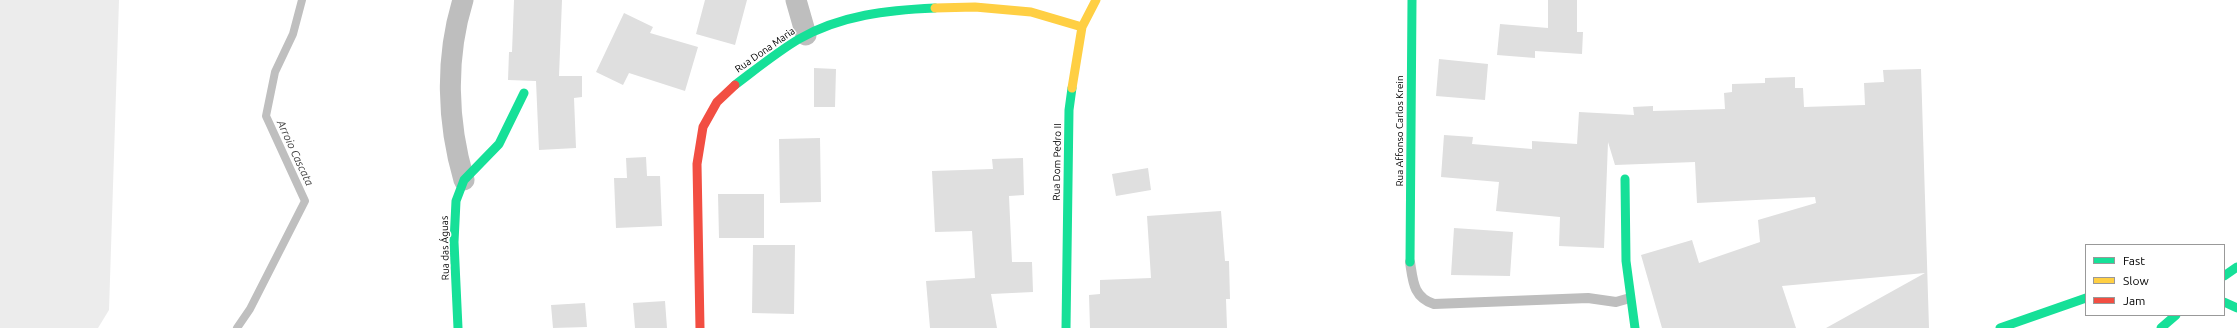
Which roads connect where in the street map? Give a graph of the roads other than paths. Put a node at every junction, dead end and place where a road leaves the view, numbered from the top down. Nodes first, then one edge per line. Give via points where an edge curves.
1 (463, 0) edge
2 (796, 0) edge
3 (1096, 0) edge
4 (1412, 0) edge
5 (1082, 27) junction
6 (806, 35) junction
7 (524, 93) dead end
8 (1625, 178) dead end
9 (464, 180) junction
10 (1410, 262) joint
11 (2237, 267) edge
12 (2225, 275) edge
13 (1630, 298) junction
14 (2085, 298) edge
15 (2225, 302) edge
16 (2237, 308) edge
17 (2175, 316) edge
18 (458, 328) edge
19 (700, 328) edge
20 (1066, 328) edge
21 (1635, 328) edge
22 (2000, 328) edge
23 (2161, 328) edge

1 - 9 street via 456,21 450,117
2 - 6 street
3 - 5 street, Rua Dom Pedro II
4 - 10 street, Rua Affonso Carlos Krein
5 - 6 street, Rua Dona Maria via 1031,12 968,7 911,9 861,16 831,24
5 - 20 street, Rua Dom Pedro II via 1069,110
6 - 19 street, Rua Dona Maria via 735,85 717,102 703,127 697,164
7 - 9 street, Rua das Águas via 499,144
8 - 13 street via 1626,261
9 - 18 street, Rua das Águas via 456,201 454,242
10 - 13 lane via 1412,280 1418,294 1424,301 1434,304 1588,298 1616,302
11 - 12 street
13 - 21 street
14 - 22 street
15 - 16 street
17 - 23 street

